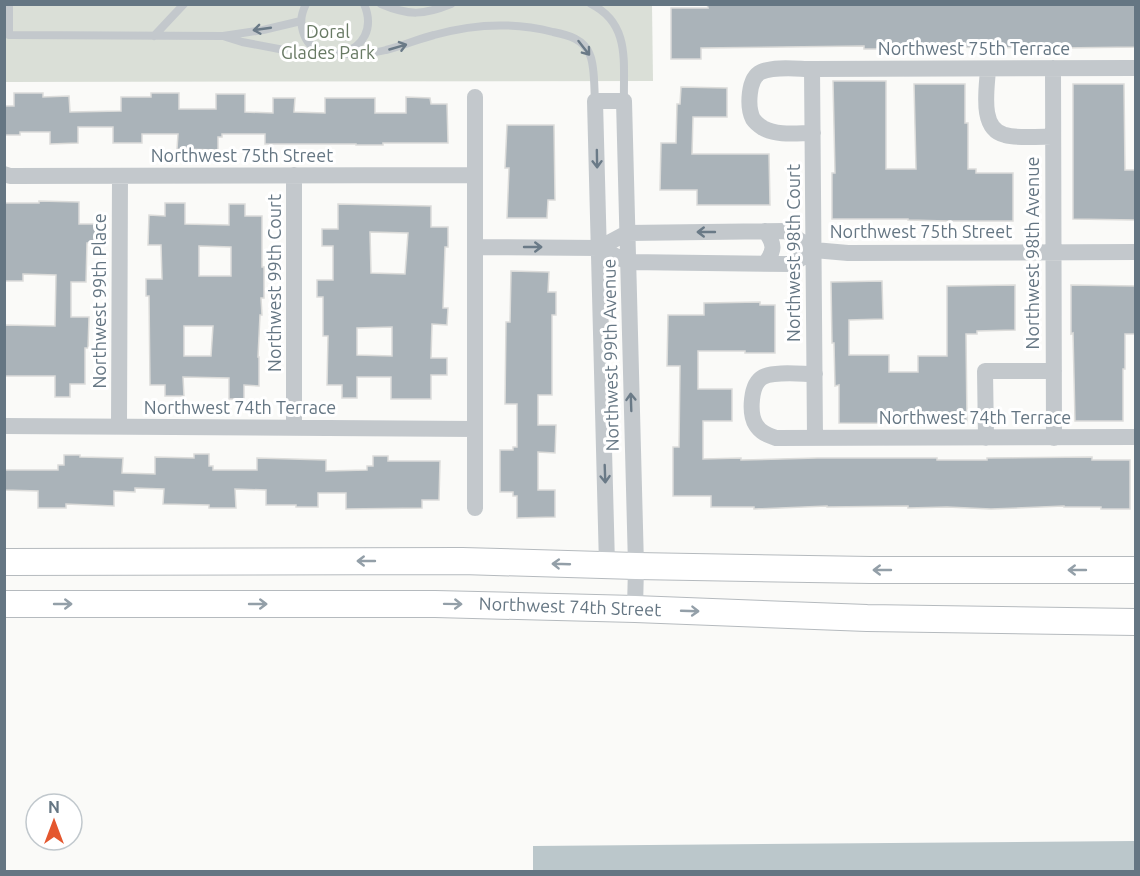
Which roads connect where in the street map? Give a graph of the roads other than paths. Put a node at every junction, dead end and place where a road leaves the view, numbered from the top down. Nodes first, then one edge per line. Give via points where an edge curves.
1 (9, 4) edge
2 (184, 4) edge
3 (306, 4) edge
4 (364, 4) edge
5 (381, 4) edge
6 (451, 4) edge
7 (591, 4) edge
8 (301, 21) junction
9 (154, 36) junction
10 (223, 36) junction
11 (329, 54) junction
12 (340, 54) junction
13 (1053, 68) junction
14 (1136, 68) edge
15 (812, 69) junction
16 (988, 69) junction
17 (474, 98) dead end
18 (624, 100) junction
19 (595, 101) junction
20 (813, 133) junction
21 (1052, 136) junction
22 (294, 175) junction
23 (475, 175) junction
24 (6, 176) edge
25 (120, 176) junction
26 (765, 231) junction
27 (627, 232) junction
28 (475, 247) junction
29 (599, 248) junction
30 (814, 250) junction
31 (1053, 252) junction
32 (1136, 252) edge
33 (628, 261) junction
34 (765, 264) junction
35 (1054, 371) junction
36 (814, 374) junction
37 (4, 426) edge
38 (119, 426) junction
39 (294, 427) junction
40 (475, 429) junction
41 (1136, 437) edge
42 (815, 438) junction
43 (986, 438) junction
44 (1054, 438) junction
45 (475, 508) dead end
46 (4, 562) edge
47 (607, 565) junction
48 (636, 566) junction
49 (1136, 570) edge
50 (4, 604) edge
51 (635, 609) junction
52 (1136, 622) edge

1 - 9 lane via 9,35
2 - 9 lane
3 - 8 lane
4 - 12 lane via 368,13 366,34 351,50
5 - 6 lane via 408,13 424,13
7 - 18 lane via 612,20 620,33
8 -> 10 lane
8 - 11 lane via 309,43
9 - 10 lane
10 - 11 lane
11 - 12 lane
12 -> 19 lane via 384,51 458,29 543,29 579,40 590,55
13 - 14 street, Northwest 75th Terrace
13 - 16 street, Northwest 75th Terrace
13 - 21 street, Northwest 98th Avenue
15 - 16 street, Northwest 75th Terrace
15 - 20 street, Northwest 98th Court
15 - 20 street via 759,72 750,89 750,105 753,119 773,133
16 - 21 street via 987,114 997,133
17 - 23 street
18 - 19 street
18 - 27 street, Northwest 99th Avenue
19 -> 29 street, Northwest 99th Avenue
20 - 30 street, Northwest 98th Court
21 - 31 street, Northwest 98th Avenue
22 - 23 street, Northwest 75th Street
22 - 25 street, Northwest 75th Street
22 - 39 street, Northwest 99th Court
23 - 28 street
24 - 25 street, Northwest 75th Street
25 - 38 street, Northwest 99th Place
26 -> 27 street, Northwest 75th Street
26 - 30 street, Northwest 75th Street via 786,231
26 - 34 street via 773,246
27 - 29 street, Northwest 75th Street
27 - 33 street, Northwest 99th Avenue
28 -> 29 street, Northwest 75th Street
28 - 40 street
29 - 33 street, Northwest 75th Street
29 -> 47 street, Northwest 99th Avenue
30 - 31 street, Northwest 75th Street
30 - 34 street, Northwest 75th Street via 792,264
30 - 36 street, Northwest 98th Court
31 - 32 street, Northwest 75th Street
31 - 35 street, Northwest 98th Avenue
33 - 34 street, Northwest 75th Street
48 -> 33 street, Northwest 99th Avenue
35 - 43 street via 985,371
35 - 44 street, Northwest 98th Avenue
36 - 42 street, Northwest 98th Court
36 - 42 street via 773,374 762,378 752,394 752,411 755,424 776,438
37 - 38 street, Northwest 74th Terrace
38 - 39 street, Northwest 74th Terrace
39 - 40 street, Northwest 74th Terrace
40 - 45 street
41 - 44 street, Northwest 74th Terrace
42 - 43 street, Northwest 74th Terrace
43 - 44 street, Northwest 74th Terrace
47 -> 46 main road via 462,561
47 - 48 main road
49 -> 48 main road
48 - 51 street, Northwest 99th Avenue
50 -> 51 main road, Northwest 74th Street via 435,604
51 -> 52 main road, Northwest 74th Street

